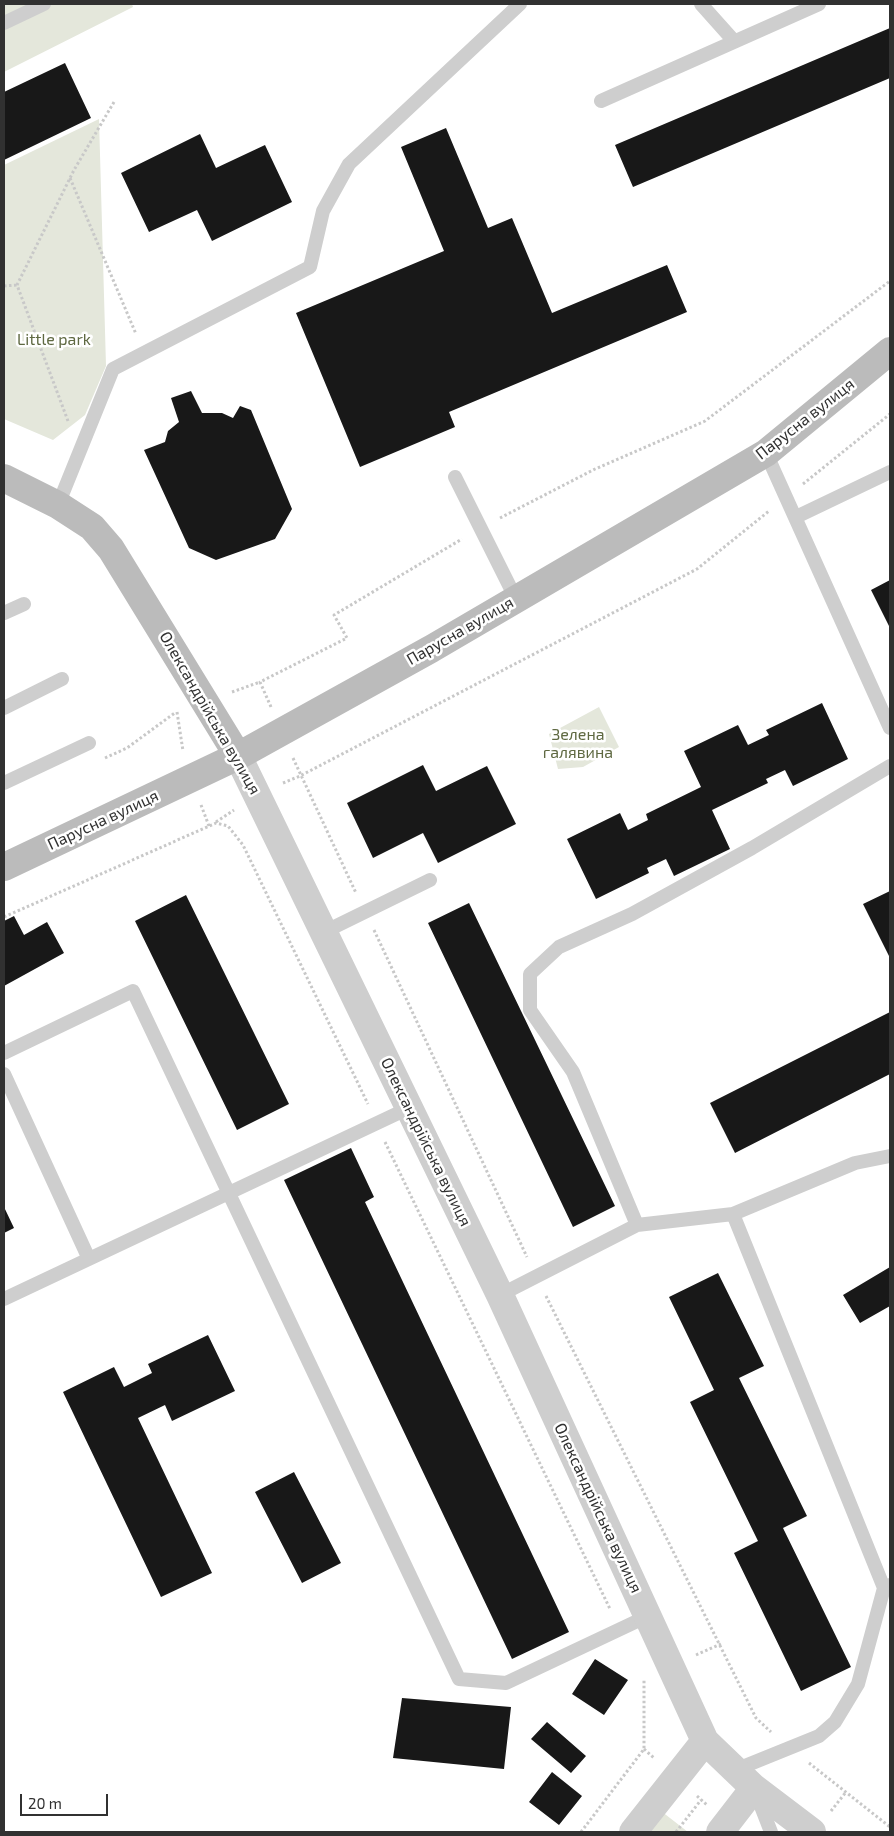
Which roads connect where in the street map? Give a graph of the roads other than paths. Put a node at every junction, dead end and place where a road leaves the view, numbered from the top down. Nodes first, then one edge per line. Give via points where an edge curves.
1 (44, 4) edge
2 (520, 4) edge
3 (701, 4) edge
4 (819, 4) edge
5 (4, 24) edge
6 (734, 41) junction
7 (601, 101) dead end
8 (890, 351) edge
9 (766, 453) junction
10 (890, 472) edge
11 (454, 477) dead end
12 (4, 478) edge
13 (58, 504) junction
14 (796, 517) junction
15 (516, 599) junction
16 (24, 604) dead end
17 (4, 613) edge
18 (62, 679) dead end
19 (4, 708) edge
20 (890, 728) edge
21 (88, 743) dead end
22 (238, 756) junction
23 (890, 766) edge
24 (4, 783) edge
25 (4, 868) edge
26 (430, 880) dead end
27 (324, 932) junction
28 (4, 1053) edge
29 (4, 1074) edge
30 (409, 1108) junction
31 (890, 1156) edge
32 (229, 1193) junction
33 (733, 1214) junction
34 (637, 1225) junction
35 (89, 1258) junction
36 (500, 1295) junction
37 (4, 1298) edge
38 (887, 1586) edge
39 (648, 1616) junction
40 (705, 1741) junction
41 (745, 1779) junction
42 (633, 1832) edge
43 (720, 1832) edge
44 (770, 1832) edge
45 (812, 1832) edge

1 - 5 lane
2 - 13 lane via 349,164 323,211 310,267 112,369
3 - 6 lane
4 - 6 lane
6 - 7 lane
8 - 9 street, Парусна вулиця
9 - 14 lane
9 - 15 street, Парусна вулиця
10 - 14 lane
11 - 15 lane
12 - 13 street, Олександрійська вулиця
13 - 22 street, Олександрійська вулиця via 92,527 112,549
14 - 20 lane
15 - 22 street, Парусна вулиця
16 - 17 lane
18 - 19 lane
21 - 24 lane
22 - 25 street, Парусна вулиця
22 - 27 street, Олександрійська вулиця
23 - 34 lane via 632,914 559,947 530,974 530,1010 573,1072
26 - 27 lane
27 - 30 street, Олександрійська вулиця
28 - 32 lane via 133,991
29 - 35 lane
30 - 32 lane
30 - 36 street, Олександрійська вулиця
31 - 33 lane via 855,1162
32 - 35 lane
32 - 39 lane via 459,1679 506,1684
33 - 34 lane
33 - 38 lane
34 - 36 lane
35 - 37 lane
36 - 39 street, Олександрійська вулиця
38 - 41 lane via 858,1684 835,1722 818,1736 789,1748
39 - 40 street, Олександрійська вулиця
40 - 41 street, Олександрійська вулиця
40 - 42 street
41 - 43 street
41 - 44 lane
41 - 45 street, Олександрійська вулиця

